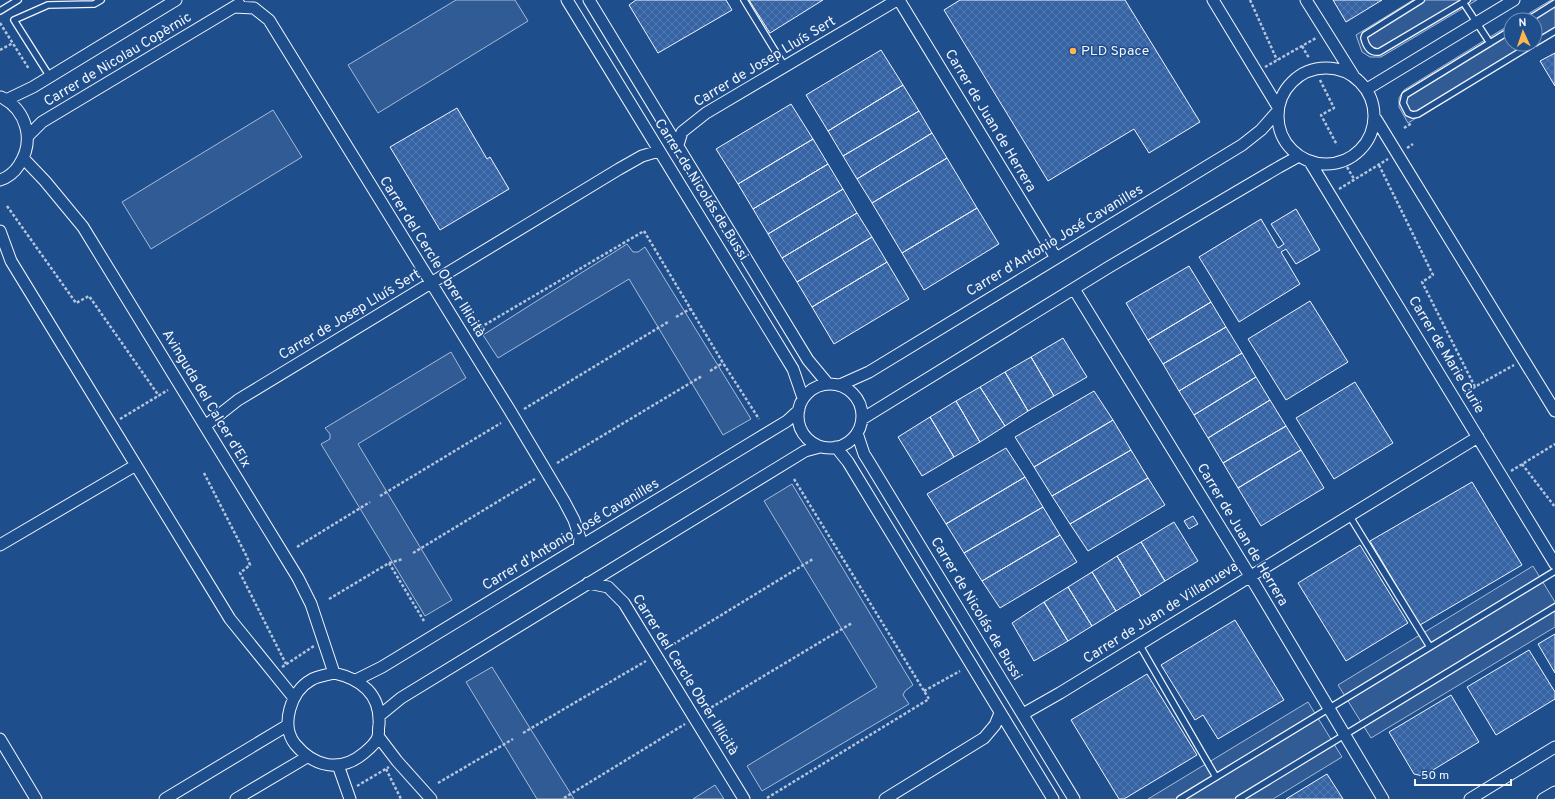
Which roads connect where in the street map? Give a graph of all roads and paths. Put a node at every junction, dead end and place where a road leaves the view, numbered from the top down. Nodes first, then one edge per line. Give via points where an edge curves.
1 (18, 0) edge
2 (101, 0) edge
3 (176, 0) edge
4 (246, 0) edge
5 (567, 0) edge
6 (589, 0) edge
7 (744, 0) edge
8 (898, 0) edge
9 (1213, 0) edge
10 (1250, 0) edge
11 (1306, 0) edge
12 (1421, 0) edge
13 (1514, 0) edge
14 (1465, 1) edge
15 (1555, 3) edge
16 (234, 7) junction
17 (0, 11) edge
18 (1541, 12) edge
19 (0, 23) edge
20 (1476, 23) junction
21 (1555, 31) edge
22 (1503, 35) edge
23 (1318, 36) dead end
24 (1543, 38) edge
25 (13, 43) junction
26 (1490, 43) junction
27 (1302, 46) junction
28 (0, 50) edge
29 (1519, 52) edge
30 (1308, 58) dead end
31 (1277, 60) junction
32 (785, 67) junction
33 (1263, 68) dead end
34 (29, 69) dead end
35 (1354, 76) junction
36 (50, 77) junction
37 (1320, 80) dead end
38 (1367, 89) junction
39 (3, 98) edge
40 (1278, 110) junction
41 (1376, 119) junction
42 (28, 136) junction
43 (1413, 144) dead end
44 (678, 145) junction
45 (1337, 145) dead end
46 (1405, 149) dead end
47 (659, 151) junction
48 (1299, 156) junction
49 (1392, 156) dead end
50 (24, 159) junction
51 (1310, 162) junction
52 (1379, 165) junction
53 (1347, 167) dead end
54 (1354, 179) junction
55 (0, 180) edge
56 (1337, 190) dead end
57 (7, 206) dead end
58 (0, 231) edge
59 (1056, 258) junction
60 (431, 284) junction
61 (1074, 289) junction
62 (690, 309) junction
63 (676, 317) dead end
64 (668, 322) dead end
65 (476, 330) dead end
66 (723, 363) junction
67 (1517, 363) dead end
68 (710, 371) dead end
69 (702, 376) dead end
70 (828, 384) junction
71 (840, 385) junction
72 (1475, 387) junction
73 (168, 390) dead end
74 (1550, 394) edge
75 (1462, 395) dead end
76 (159, 396) junction
77 (804, 398) junction
78 (524, 409) dead end
79 (799, 410) junction
80 (1555, 412) edge
81 (759, 419) dead end
82 (862, 419) junction
83 (116, 421) dead end
84 (501, 423) dead end
85 (205, 426) junction
86 (857, 433) junction
87 (1478, 437) junction
88 (1555, 444) edge
89 (820, 447) junction
90 (836, 447) junction
91 (557, 463) dead end
92 (1522, 464) junction
93 (136, 465) junction
94 (1508, 472) dead end
95 (204, 473) dead end
96 (535, 478) dead end
97 (794, 479) dead end
98 (380, 496) dead end
99 (370, 502) dead end
100 (1555, 507) edge
101 (1349, 515) junction
102 (0, 545) edge
103 (297, 546) dead end
104 (579, 547) junction
105 (413, 553) dead end
106 (403, 559) dead end
107 (813, 559) dead end
108 (389, 563) junction
109 (1555, 564) edge
110 (1555, 571) edge
111 (1250, 576) junction
112 (588, 583) junction
113 (329, 599) dead end
114 (1555, 607) edge
115 (424, 621) dead end
116 (852, 623) dead end
117 (317, 644) dead end
118 (1139, 644) junction
119 (669, 647) dead end
120 (1430, 647) junction
121 (646, 661) dead end
122 (286, 664) junction
123 (280, 668) dead end
124 (960, 671) dead end
125 (334, 673) junction
126 (356, 680) junction
127 (924, 692) junction
128 (294, 698) junction
129 (1329, 708) junction
130 (707, 710) dead end
131 (1000, 713) junction
132 (1023, 714) junction
133 (379, 716) junction
134 (685, 724) dead end
135 (288, 725) junction
136 (523, 733) dead end
137 (1345, 735) junction
138 (378, 736) junction
139 (0, 739) edge
140 (513, 739) dead end
141 (1555, 747) edge
142 (307, 757) junction
143 (338, 765) junction
144 (392, 766) dead end
145 (386, 769) junction
146 (1216, 777) junction
147 (438, 783) dead end
148 (1555, 792) edge
149 (351, 794) edge
150 (564, 798) edge
151 (767, 798) dead end
152 (36, 799) edge
153 (164, 799) edge
154 (236, 799) edge
155 (401, 799) edge
156 (431, 799) edge
157 (744, 799) edge
158 (885, 799) edge
159 (1053, 799) edge
160 (1074, 799) edge
161 (1180, 799) edge
162 (1239, 799) edge
163 (1383, 799) edge
164 (1470, 799) edge
165 (1543, 799) edge

1 - 17 lane
2 - 36 lane via 94,4 48,5 14,20
3 - 36 street, Carrer de Nicolau Copèrnic
4 - 16 street, Carrer de Nicolau Copèrnic
5 - 47 street, Carrer de Nicolás de Bussi
6 - 44 street, Carrer de Nicolás de Bussi
7 - 32 lane
8 - 32 street, Carrer de Josep Lluís Sert
8 - 59 street, Carrer de Juan de Herrera
9 - 40 street
10 - 31 path
11 - 35 street
12 - 14 lane via 1366,35 1364,38 1368,48 1373,52 1379,52
13 - 20 street
14 - 20 lane
15 - 18 lane
16 - 42 street, Carrer de Nicolau Copèrnic via 47,120
16 - 60 street, Carrer del Cercle Obrer Il·licità via 254,8 269,20
19 - 25 path
20 - 26 lane
20 - 38 street
21 - 24 lane
22 - 26 lane
23 - 27 path
25 - 28 path
25 - 34 path
26 - 29 lane via 1405,95 1403,103 1408,113 1418,114
27 - 30 path
27 - 31 path
31 - 33 path
32 - 44 street, Carrer de Josep Lluís Sert via 706,114 682,132
35 - 38 street
35 - 40 street via 1339,69 1323,67 1307,71 1294,80 1284,92
36 - 39 street, Carrer de Nicolau Copèrnic
37 - 45 path via 1334,108 1321,115
38 - 41 street
39 - 42 street via 17,109 25,122
40 - 48 street via 1278,125 1282,137
40 - 59 street, Carrer d'Antonio José Cavanilles via 1261,130 1242,145
41 - 51 street via 1366,143 1358,153 1335,164
41 - 74 street
42 - 50 street
43 - 46 path
44 - 70 street, Carrer de Nicolás de Bussi via 808,360
47 - 60 street, Carrer de Josep Lluís Sert via 642,156 619,169
47 - 77 street, Carrer de Nicolás de Bussi via 793,369
48 - 51 street
48 - 61 street
49 - 52 path
50 - 55 street via 17,169
50 - 85 street, Avinguda del Calcer d'Elx via 83,227
51 - 87 street, Carrer de Marie Curie
52 - 54 path
52 - 72 path via 1433,275 1422,282
53 - 54 path
54 - 56 path
57 - 76 path via 76,303 89,296
58 - 93 street via 10,261
59 - 71 street, Carrer d'Antonio José Cavanilles via 869,372
60 - 85 street, Carrer de Josep Lluís Sert via 238,400
60 - 104 street, Carrer del Cercle Obrer Il·licità via 574,520 580,538
61 - 82 street
61 - 111 street, Carrer de Juan de Herrera
62 - 63 path
62 - 65 path via 644,231
62 - 66 path
64 - 78 path
66 - 68 path
66 - 81 path
67 - 72 path
69 - 91 path
70 - 71 street
70 - 77 street via 815,387
71 - 82 street via 852,392 858,400
72 - 75 path
73 - 76 path
74 - 80 street
76 - 83 path
77 - 79 street
79 - 89 street via 797,417 801,431 808,440
79 - 104 street, Carrer d'Antonio José Cavanilles via 763,436
82 - 86 street
84 - 98 path
85 - 125 street, Avinguda del Calcer d'Elx via 298,578 311,604
86 - 90 street via 846,444
86 - 132 street, Carrer de Nicolás de Bussi via 864,454
87 - 101 street, Carrer de Juan de Villanueva
87 - 109 street, Carrer de Marie Curie
88 - 92 path
89 - 90 street
89 - 112 street via 805,451
90 - 131 street via 848,462
92 - 94 path
92 - 100 path
93 - 102 street
93 - 128 street via 230,619
95 - 122 path via 247,557 250,565 240,573
96 - 105 path
97 - 127 path
99 - 103 path
101 - 111 street, Carrer de Juan de Villanueva
101 - 120 lane
104 - 126 street, Carrer d'Antonio José Cavanilles via 382,667
106 - 108 path
107 - 119 path
108 - 113 path
108 - 115 path
110 - 120 lane
111 - 118 street, Carrer de Juan de Villanueva
111 - 129 street, Carrer de Juan de Herrera
112 - 133 street via 401,698
112 - 157 street, Carrer del Cercle Obrer Il·licità via 608,587 624,603
114 - 137 lane
116 - 130 path
117 - 122 path
118 - 132 street, Carrer de Juan de Villanueva
118 - 146 lane
120 - 129 lane
121 - 136 path
122 - 123 path
124 - 127 path
125 - 126 street
125 - 128 street via 311,680 301,687
126 - 133 street via 374,697
127 - 151 path via 928,699
128 - 135 street via 289,708
129 - 137 street, Carrer de Juan de Herrera
129 - 146 lane
131 - 158 street via 996,725 984,738
131 - 159 street
132 - 160 street, Carrer de Nicolás de Bussi
133 - 138 street
134 - 150 path
135 - 142 street via 294,742
135 - 153 street
137 - 162 lane
137 - 163 street, Carrer de Juan de Herrera
138 - 143 street via 356,759
138 - 156 street
139 - 152 street
140 - 147 path
141 - 164 street
142 - 143 street via 323,764
142 - 154 street
143 - 149 street
144 - 145 path
145 - 149 path
145 - 155 path
146 - 161 lane
148 - 165 street

